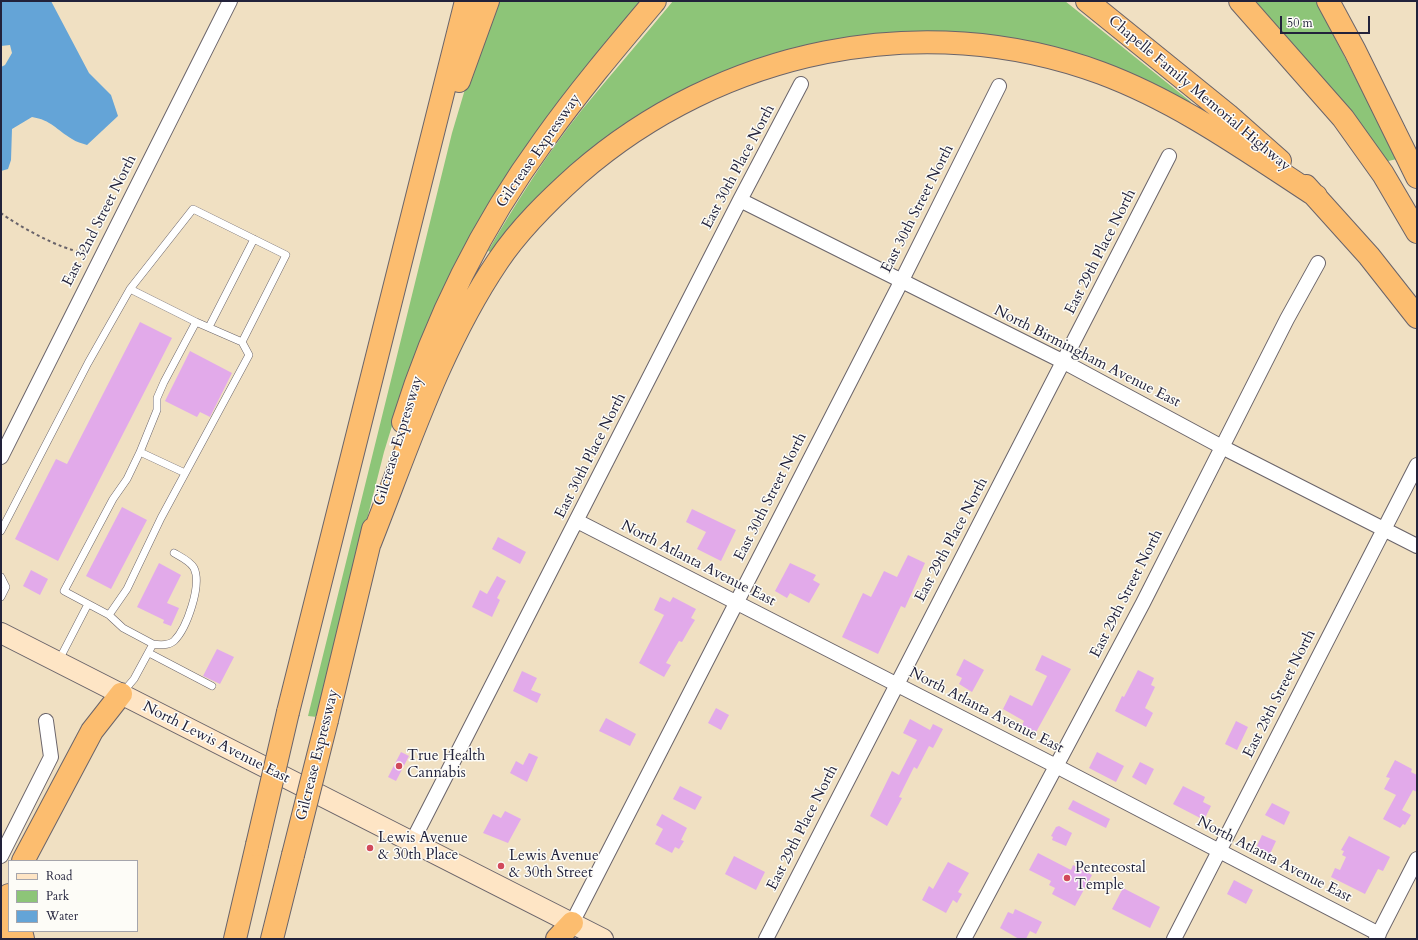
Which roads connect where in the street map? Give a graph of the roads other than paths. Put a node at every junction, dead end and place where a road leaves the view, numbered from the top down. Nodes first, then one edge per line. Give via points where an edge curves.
1 (230, 1) edge
2 (461, 1) edge
3 (466, 1) edge
4 (488, 1) edge
5 (655, 1) edge
6 (1087, 1) edge
7 (1240, 1) edge
8 (1328, 1) edge
9 (801, 84) dead end
10 (999, 86) dead end
11 (433, 131) junction
12 (1169, 156) dead end
13 (1417, 177) edge
14 (1316, 196) junction
15 (740, 200) junction
16 (414, 204) junction
17 (1417, 232) edge
18 (254, 239) junction
19 (1318, 263) dead end
20 (901, 282) junction
21 (130, 289) junction
22 (1417, 317) edge
23 (196, 322) junction
24 (209, 327) junction
25 (242, 342) junction
26 (1064, 362) junction
27 (1222, 446) junction
28 (140, 452) junction
29 (1, 457) edge
30 (1417, 465) edge
31 (185, 473) junction
32 (577, 521) junction
33 (1383, 530) junction
34 (1, 531) edge
35 (370, 543) junction
36 (1417, 546) edge
37 (174, 553) dead end
38 (1, 577) edge
39 (1, 597) edge
40 (736, 602) junction
41 (88, 604) junction
42 (109, 615) junction
43 (1, 633) edge
44 (153, 644) junction
45 (149, 653) junction
46 (58, 662) junction
47 (896, 685) junction
48 (212, 686) dead end
49 (121, 694) junction
50 (46, 721) dead end
51 (1056, 766) junction
52 (412, 842) junction
53 (1220, 851) junction
54 (1, 856) edge
55 (1417, 859) edge
56 (24, 860) edge
57 (38, 860) edge
58 (8, 898) edge
59 (569, 931) edge
60 (1377, 936) edge
61 (3, 939) edge
62 (235, 939) edge
63 (272, 939) edge
64 (557, 939) edge
65 (602, 939) edge
66 (766, 939) edge
67 (964, 939) edge
68 (1174, 939) edge

1 - 29 street, East 32nd Street North
2 - 11 highway
3 - 11 highway
4 - 16 highway
5 - 35 highway, Gilcrease Expressway via 543,141 511,189 470,261 446,309 420,373 391,458
6 - 14 highway, Chapelle Family Memorial Highway via 1255,138
7 - 17 highway via 1343,118 1383,174
8 - 13 highway
9 - 15 street, East 30th Place North
10 - 20 street, East 30th Street North
11 - 16 highway
12 - 26 street, East 29th Place North
14 - 22 highway, Chapelle Family Memorial Highway via 1369,256
14 - 35 highway via 1183,110 1099,73 1028,53 963,44 892,44 826,52 792,59 746,74 717,85 625,136 564,186 500,258 454,334
15 - 20 street, North Birmingham Avenue East
15 - 32 street, East 30th Place North
16 - 62 highway, bridge via 288,712
18 - 21 lane via 193,209
18 - 24 lane
18 - 25 lane via 286,255
19 - 27 street, East 29th Street North via 1286,319
20 - 26 street, North Birmingham Avenue East
20 - 40 street, East 30th Street North
21 - 23 lane
21 - 34 lane via 88,363
23 - 24 lane
23 - 28 lane via 157,398 157,410
24 - 25 lane
25 - 31 lane via 249,355
26 - 27 street, North Birmingham Avenue East
26 - 47 street, East 29th Place North
27 - 33 street, North Birmingham Avenue East
27 - 51 street, East 29th Street North via 1143,603
28 - 31 lane
28 - 41 lane via 64,591
30 - 33 street, East 28th Street North
31 - 42 lane via 126,588
32 - 40 street, North Atlanta Avenue East
32 - 52 street, East 30th Place North
33 - 36 street, North Birmingham Avenue East
33 - 53 street, East 28th Street North
35 - 63 highway, Gilcrease Expressway, bridge
37 - 44 lane via 191,563 195,570 196,587 193,603 185,623 173,641 162,646
38 - 39 lane via 6,587
40 - 47 street, North Atlanta Avenue East
40 - 59 street, East 30th Street North
41 - 42 lane
41 - 46 lane
42 - 44 lane via 123,628
43 - 46 main road, North Lewis Avenue East
44 - 45 lane
45 - 48 lane
45 - 49 lane via 134,679
46 - 49 main road, North Lewis Avenue East
47 - 51 street, North Atlanta Avenue East
47 - 66 street, East 29th Place North
49 - 52 main road, North Lewis Avenue East
49 - 56 highway via 92,731
49 - 57 highway
50 - 54 street via 51,757
51 - 53 street, North Atlanta Avenue East
51 - 67 street, East 29th Street North
52 - 59 main road, North Lewis Avenue East
53 - 60 street, North Atlanta Avenue East
53 - 68 street, East 28th Street North
55 - 60 street
58 - 61 highway via 4,912
59 - 64 highway
59 - 65 main road, North Lewis Avenue East

